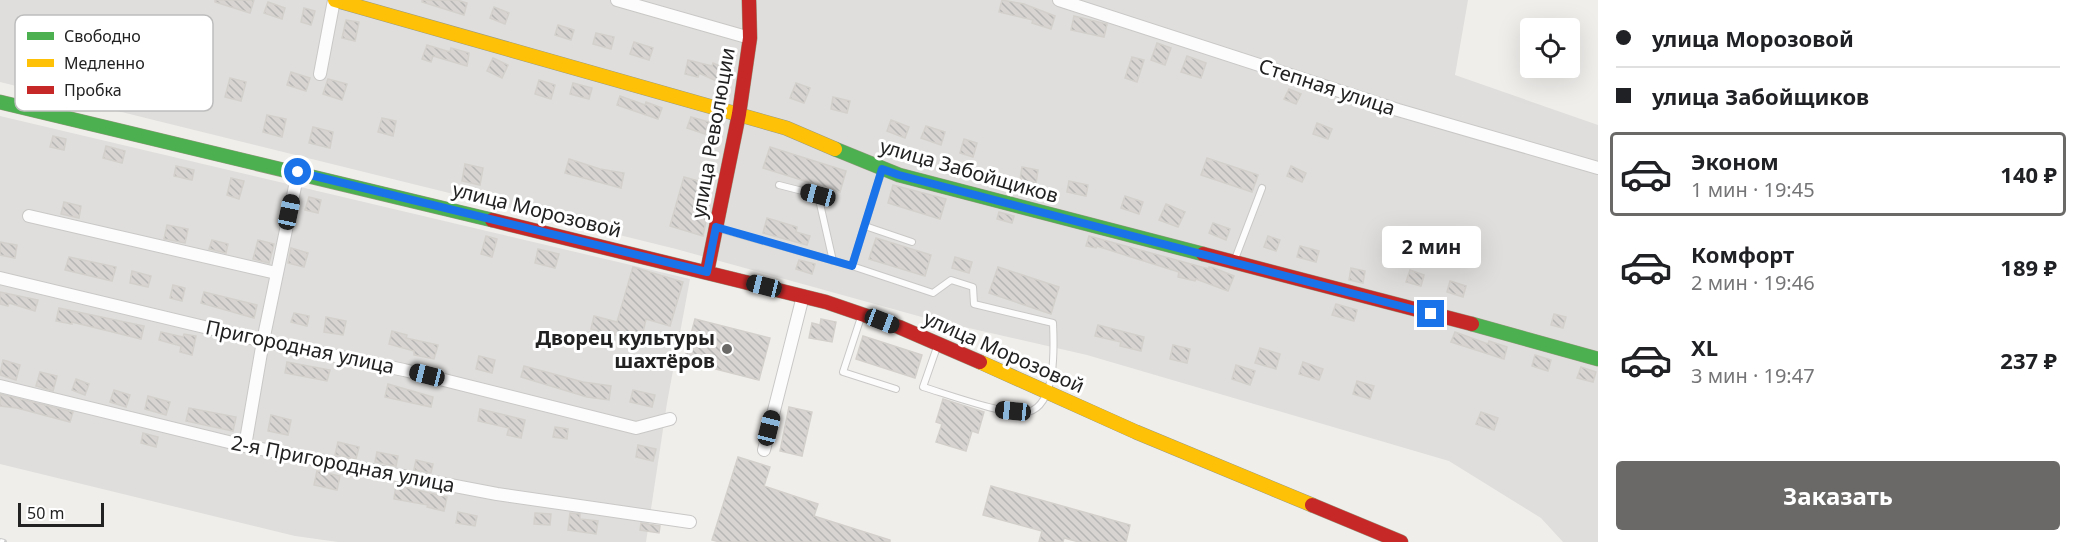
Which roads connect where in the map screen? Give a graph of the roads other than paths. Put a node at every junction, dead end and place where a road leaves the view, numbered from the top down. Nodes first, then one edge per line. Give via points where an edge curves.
1 (335, 0) edge
2 (617, 0) edge
3 (749, 0) edge
4 (1059, 0) edge
5 (750, 38) junction
6 (320, 74) dead end
7 (0, 102) edge
8 (15, 106) edge
9 (38, 111) edge
10 (739, 114) junction
11 (1598, 168) edge
12 (882, 169) junction
13 (298, 172) junction
14 (778, 185) dead end
15 (1262, 188) dead end
16 (29, 216) dead end
17 (865, 226) junction
18 (716, 227) junction
19 (912, 242) dead end
20 (833, 261) junction
21 (1234, 262) junction
22 (852, 266) junction
23 (707, 272) junction
24 (276, 273) junction
25 (0, 278) edge
26 (803, 296) junction
27 (862, 314) junction
28 (262, 341) junction
29 (938, 343) junction
30 (1598, 359) edge
31 (0, 386) edge
32 (896, 389) dead end
33 (1047, 392) junction
34 (670, 419) dead end
35 (245, 446) junction
36 (764, 450) dead end
37 (690, 522) dead end
38 (1401, 542) edge

1 - 6 street
1 - 10 street, улица Забойщиков
2 - 5 street
3 - 5 street, улица Революции
4 - 11 street, Степная улица via 1398,110
5 - 10 street, улица Революции
7 - 8 street, улица Морозовой
9 - 13 street, улица Морозовой
10 - 12 street, улица Забойщиков via 786,128
10 - 18 street, улица Революции
12 - 17 lane
12 - 21 street, улица Забойщиков
13 - 23 street, улица Морозовой
13 - 24 street
14 - 20 lane via 818,195
15 - 21 lane
16 - 24 street
17 - 19 lane
17 - 22 lane
18 - 20 lane
18 - 23 street, улица Революции
20 - 22 lane
21 - 30 street, улица Забойщиков
22 - 33 lane via 933,293 951,280 973,286 974,304 1053,323 1054,359
23 - 26 street, улица Морозовой
24 - 28 street
25 - 28 street, Пригородная улица
26 - 27 street, улица Морозовой
26 - 36 street
27 - 29 street, улица Морозовой
27 - 32 lane via 843,372
28 - 34 street, Пригородная улица via 404,370 636,428
28 - 35 street
29 - 33 street, улица Морозовой
29 - 33 lane via 923,387 998,410 1027,412 1039,406
31 - 35 street, 2-я Пригородная улица
33 - 38 street, улица Морозовой
35 - 37 street, 2-я Пригородная улица via 497,494

